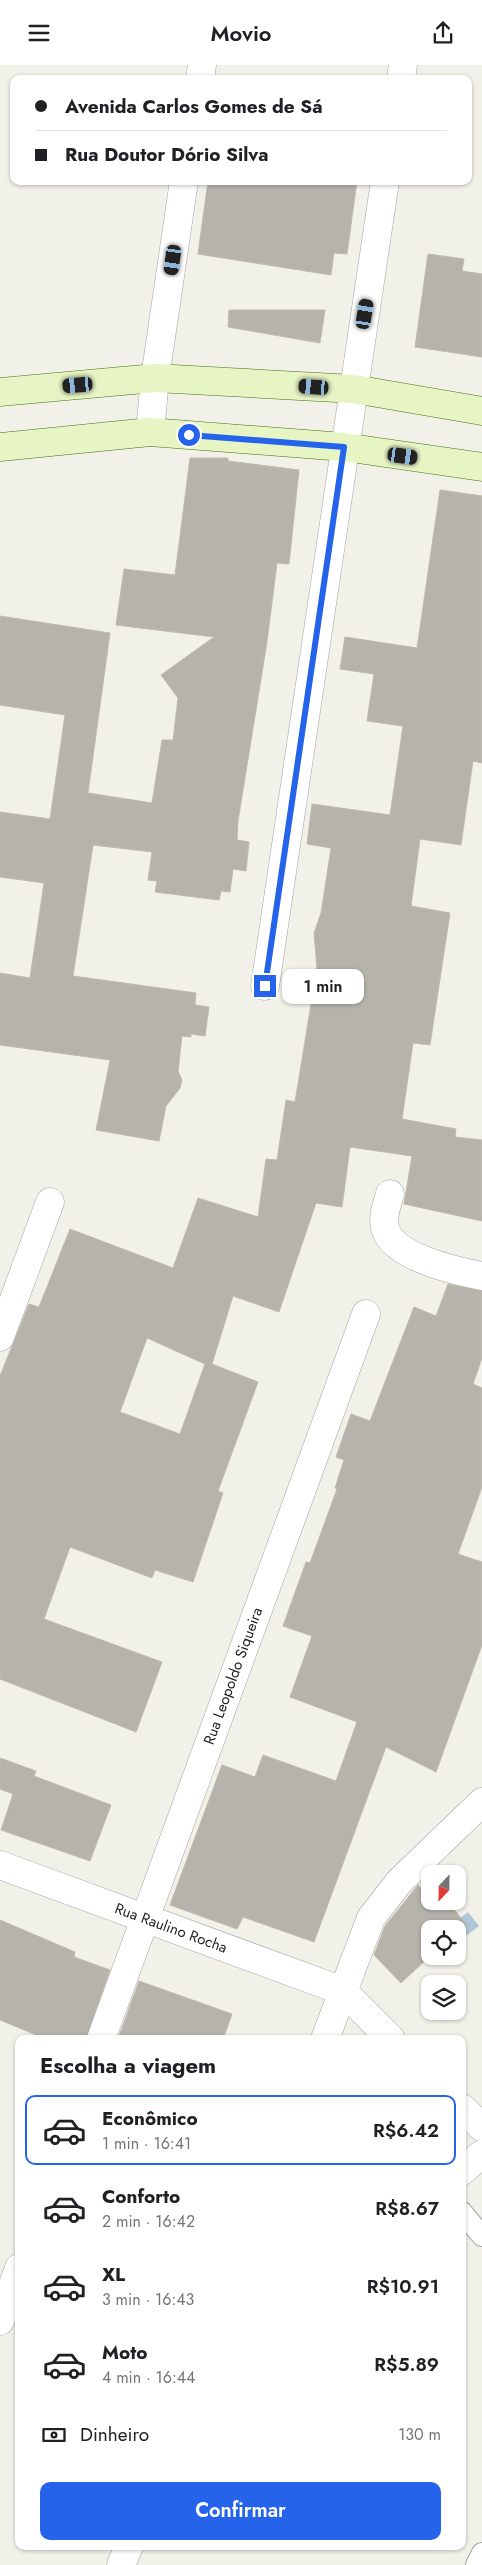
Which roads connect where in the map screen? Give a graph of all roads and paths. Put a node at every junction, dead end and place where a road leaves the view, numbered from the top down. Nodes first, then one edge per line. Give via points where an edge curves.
1 (183, 185) edge
2 (384, 185) edge
3 (155, 378) junction
4 (354, 389) junction
5 (0, 393) edge
6 (482, 411) edge
7 (150, 432) junction
8 (0, 447) edge
9 (344, 447) junction
10 (482, 467) edge
11 (265, 986) dead end
12 (390, 1194) dead end
13 (50, 1201) dead end
14 (482, 1276) edge
15 (366, 1314) dead end
16 (0, 1337) edge
17 (482, 1802) edge
18 (0, 1865) edge
19 (145, 1918) junction
20 (343, 1991) junction
21 (102, 2035) edge
22 (326, 2035) edge
23 (387, 2035) edge
24 (466, 2112) edge
25 (482, 2127) edge
26 (482, 2154) edge
27 (466, 2168) edge
28 (466, 2217) edge
29 (482, 2236) edge
30 (15, 2280) edge
31 (0, 2321) edge
32 (127, 2550) edge
33 (482, 2553) edge
34 (121, 2565) edge
35 (476, 2565) edge

1 - 3 street
2 - 4 street
3 - 4 street
3 - 5 street
3 - 7 street
4 - 6 street
4 - 9 street
7 - 8 street
7 - 9 street
9 - 10 street
9 - 11 street
12 - 14 street via 384,1218 385,1230 391,1240 427,1261
13 - 16 street
15 - 19 street, Rua Leopoldo Siqueira
17 - 20 street via 399,1882 371,1918
18 - 19 street, Rua Raulino Rocha
19 - 20 street, Rua Raulino Rocha
19 - 21 street, Rua Leopoldo Siqueira
20 - 22 street
20 - 23 street
24 - 25 street
26 - 27 street
28 - 29 lane
30 - 31 street
32 - 34 street
33 - 35 lane

